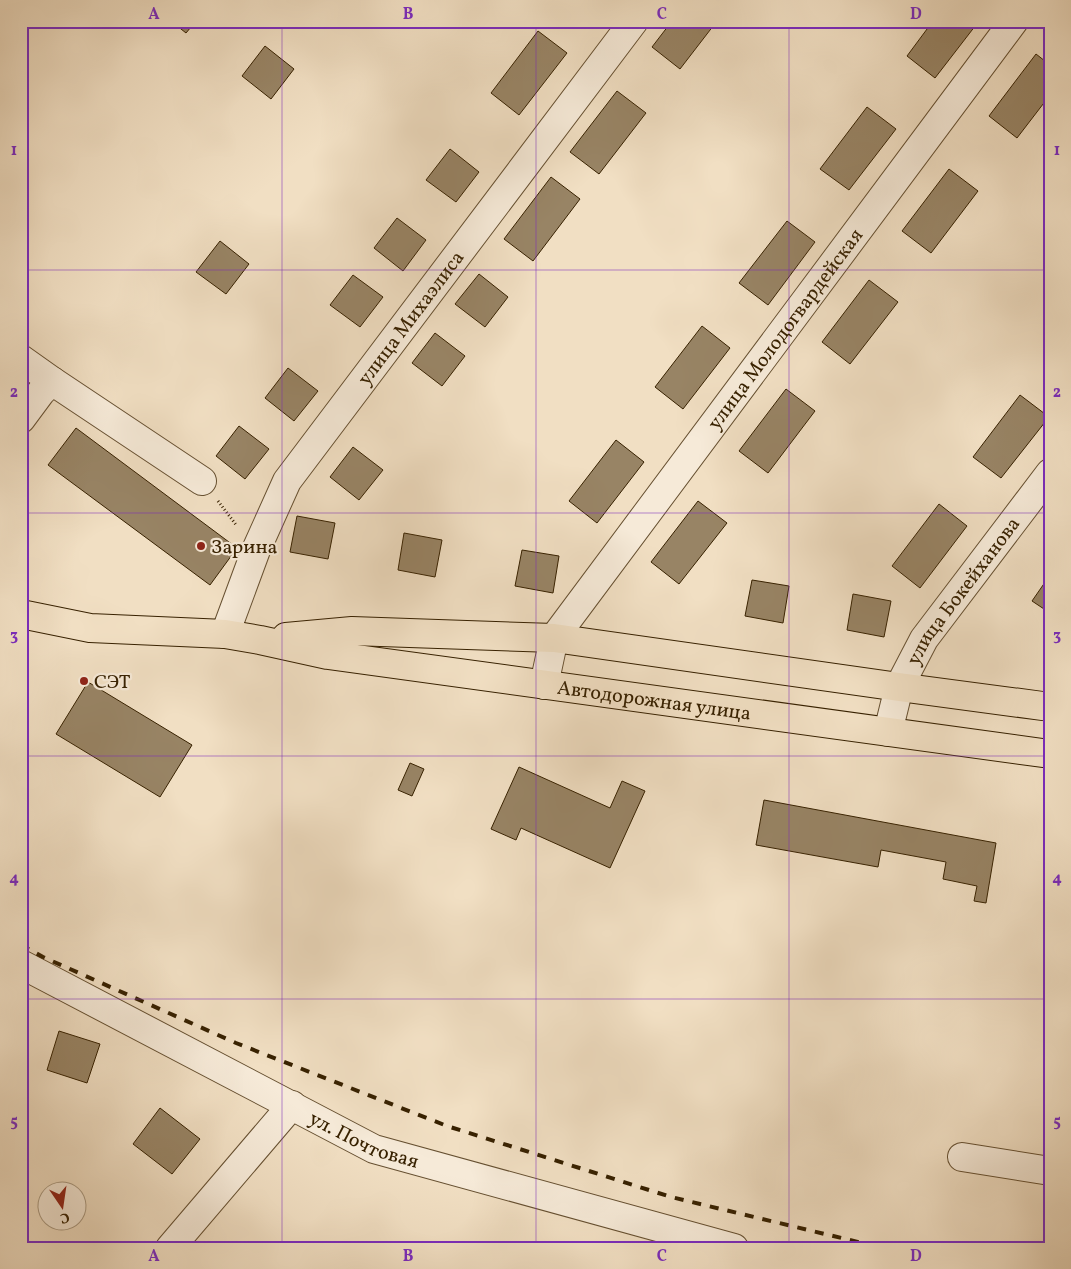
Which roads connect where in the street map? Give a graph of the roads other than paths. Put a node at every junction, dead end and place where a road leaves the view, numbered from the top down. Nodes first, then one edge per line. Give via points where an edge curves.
1 (634, 21) edge
2 (1014, 21) edge
3 (21, 359) edge
4 (52, 381) junction
5 (21, 419) edge
6 (1050, 473) edge
7 (202, 481) road end
8 (21, 614) edge
9 (225, 634) junction
10 (554, 638) junction
11 (260, 640) junction
12 (544, 685) junction
13 (899, 688) junction
14 (1050, 707) edge
15 (888, 732) junction
16 (1050, 754) edge
17 (21, 964) edge
18 (292, 1105) junction
19 (962, 1156) dead end
20 (1050, 1171) edge
21 (170, 1248) edge
22 (734, 1248) edge

1 - 9 street, улица Михаэлиса via 287,481 256,550
2 - 10 street, улица Молодогвардейская
3 - 4 street
4 - 5 street
4 - 7 street
6 - 13 street, улица Бокейханова via 924,639
8 - 9 main road, Автодорожная улица via 90,628
9 - 11 main road, Автодорожная улица
10 - 11 main road, Автодорожная улица via 352,631
10 - 12 street
10 - 13 main road, Автодорожная улица
11 - 12 main road, Автодорожная улица via 328,655
12 - 15 main road, Автодорожная улица
13 - 14 main road, Автодорожная улица
13 - 15 street, улица Бокейханова
15 - 16 main road, Автодорожная улица
17 - 18 street, ул. Почтовая
18 - 21 street
18 - 22 street, ул. Почтовая via 374,1149
19 - 20 street

